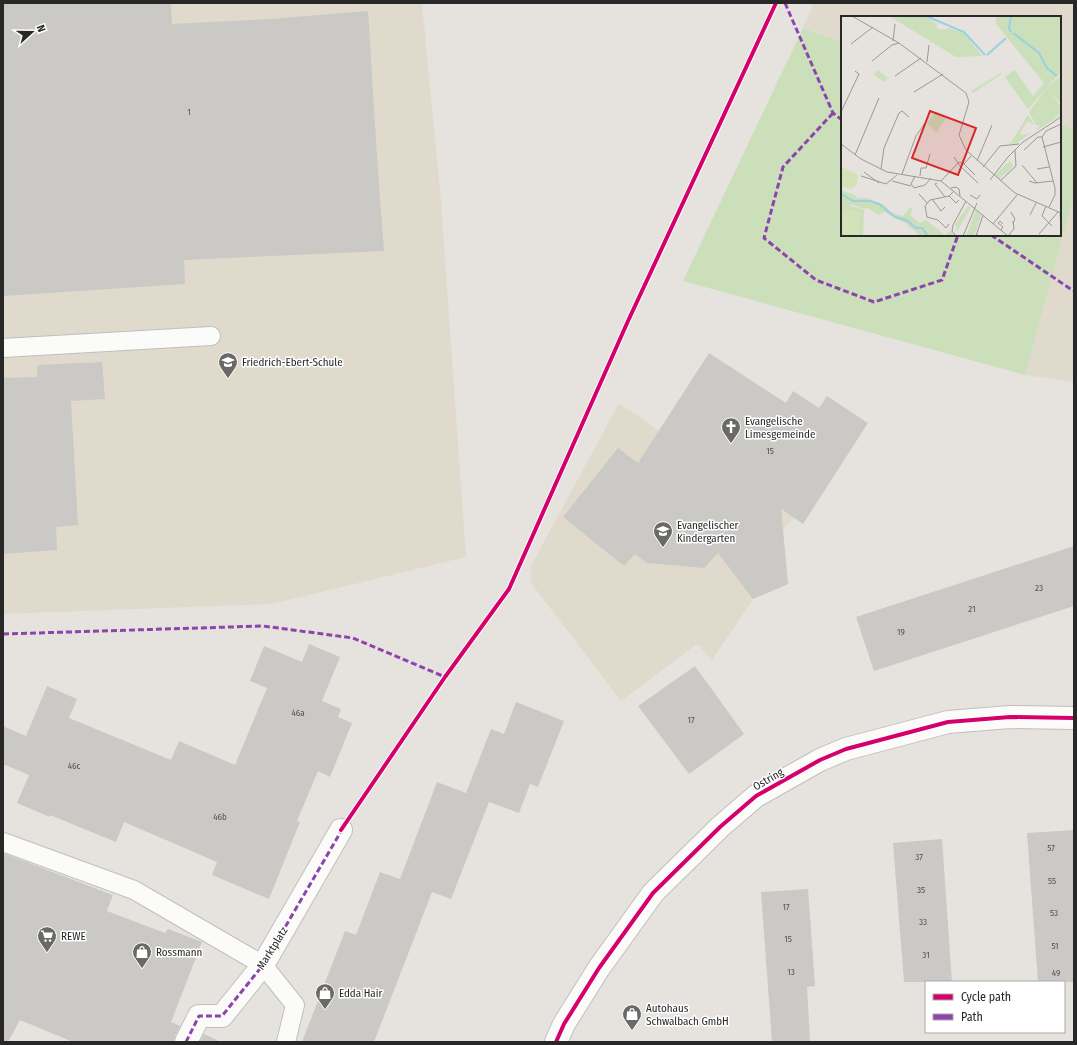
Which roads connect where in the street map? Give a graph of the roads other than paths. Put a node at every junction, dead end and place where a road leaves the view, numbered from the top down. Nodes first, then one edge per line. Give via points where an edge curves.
1 (211, 336) dead end
2 (3, 348) edge
3 (1074, 718) edge
4 (341, 830) dead end
5 (3, 842) edge
6 (263, 965) junction
7 (186, 1042) edge
8 (286, 1042) edge
9 (556, 1042) edge

1 - 2 lane
3 - 9 street, Ostring via 1010,717 948,722 846,750 820,760 756,796 720,827 653,893 599,968 564,1024
4 - 6 street, Marktplatz
5 - 6 lane via 134,890
6 - 7 street, Marktplatz via 222,1016 199,1016
6 - 8 lane via 295,1005

